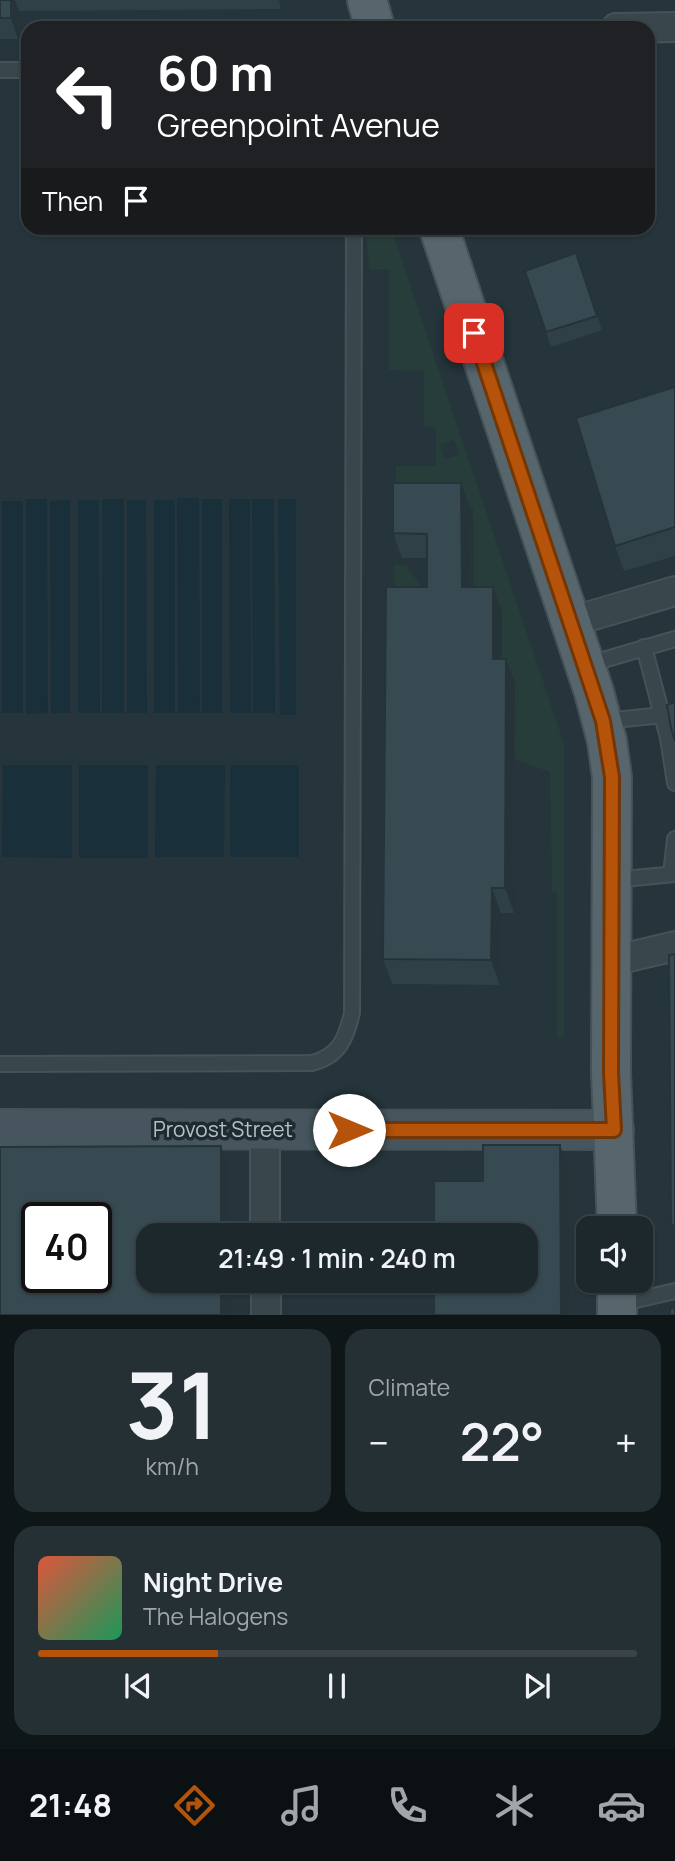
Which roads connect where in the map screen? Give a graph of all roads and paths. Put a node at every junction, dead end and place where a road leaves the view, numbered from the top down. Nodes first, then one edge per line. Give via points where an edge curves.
1 (368, 0) edge
2 (373, 21) edge
3 (655, 27) edge
4 (675, 27) edge
5 (21, 69) edge
6 (0, 70) edge
7 (353, 235) edge
8 (441, 235) edge
9 (675, 591) edge
10 (570, 622) junction
11 (675, 639) edge
12 (644, 647) junction
13 (584, 665) junction
14 (663, 715) junction
15 (603, 721) junction
16 (675, 783) edge
17 (675, 839) edge
18 (673, 874) edge
19 (613, 880) junction
20 (675, 946) edge
21 (612, 961) junction
22 (0, 1064) edge
23 (0, 1129) edge
24 (265, 1129) junction
25 (614, 1130) junction
26 (617, 1216) edge
27 (265, 1223) edge
28 (675, 1292) edge
29 (266, 1293) edge
30 (617, 1300) edge
31 (266, 1315) edge

1 - 2 main road
3 - 4 street
5 - 6 lane
7 - 22 lane via 352,1013 347,1032 339,1049 326,1060 312,1063
8 - 10 main road
9 - 10 street
10 - 13 main road
11 - 12 lane
12 - 13 lane
12 - 14 lane
13 - 15 main road
14 - 15 lane
14 - 16 lane
15 - 19 main road via 612,777
17 - 18 lane
18 - 19 lane
19 - 21 main road
20 - 21 street
21 - 25 main road
23 - 24 street, Provost Street
24 - 25 street, Provost Street
24 - 27 street
25 - 26 main road
28 - 30 lane
29 - 31 street

